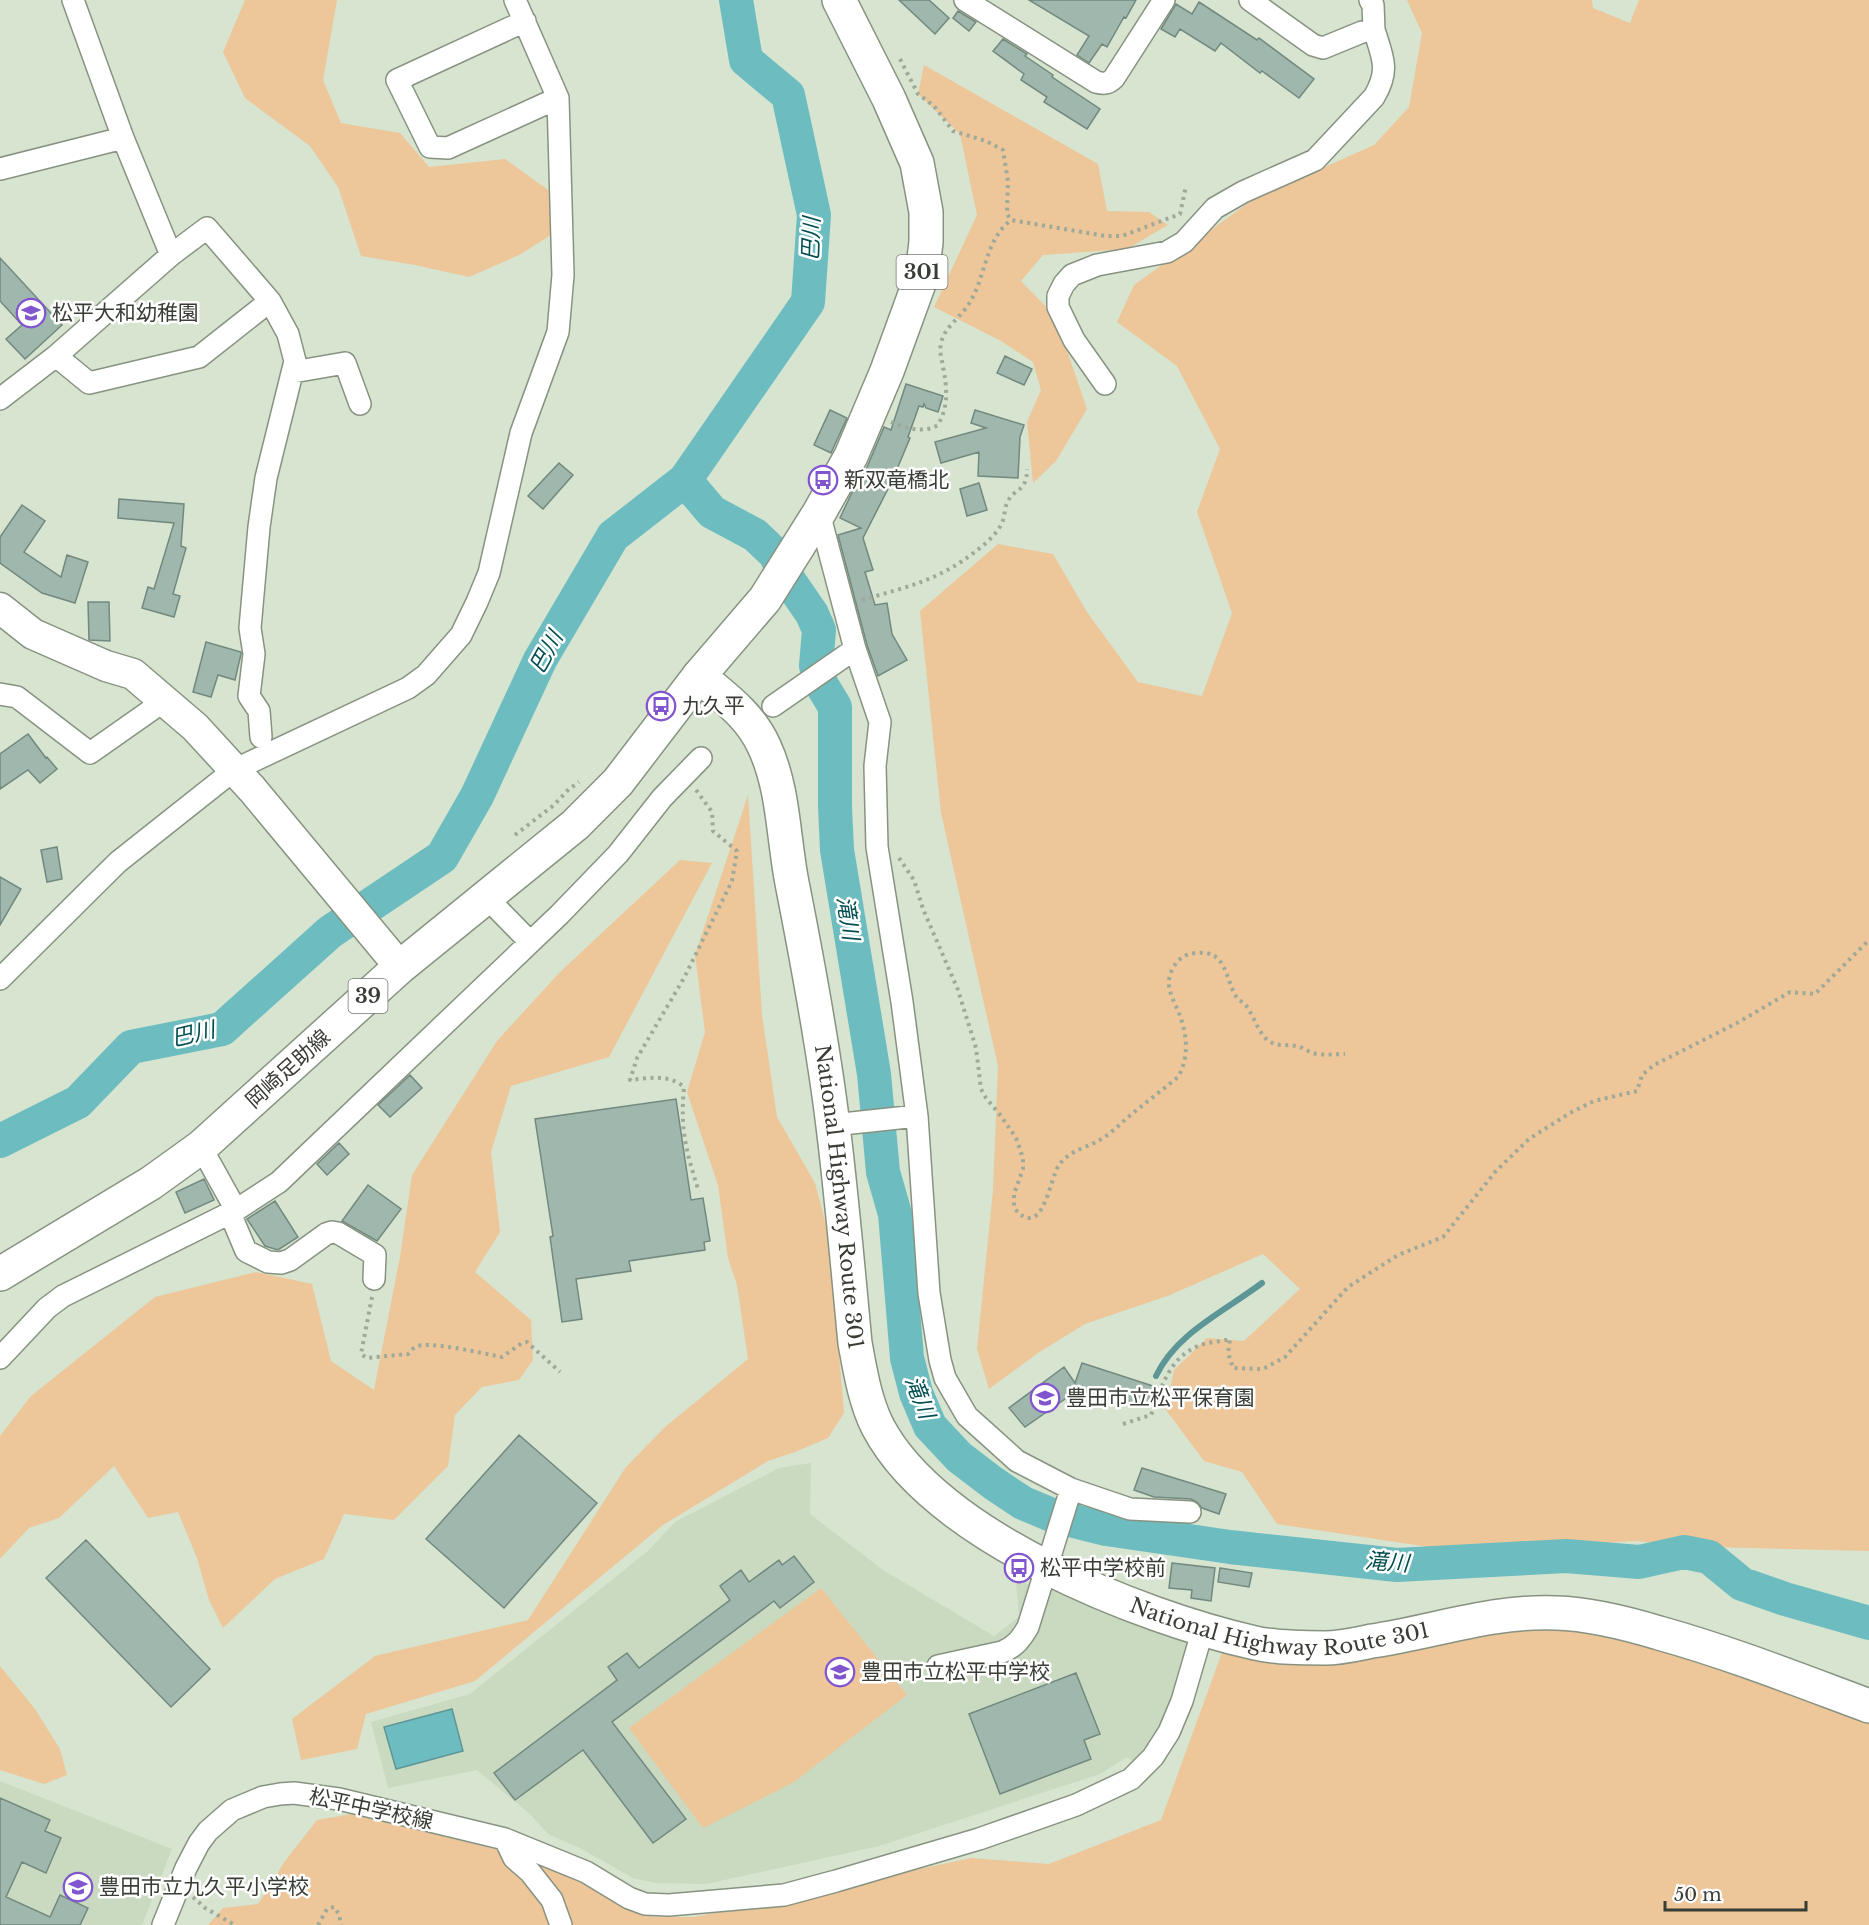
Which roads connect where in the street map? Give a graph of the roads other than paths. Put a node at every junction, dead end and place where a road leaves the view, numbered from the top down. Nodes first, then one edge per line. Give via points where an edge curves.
1 (73, 0) edge
2 (515, 0) edge
3 (839, 0) edge
4 (965, 0) edge
5 (1250, 0) edge
6 (1370, 0) edge
7 (1160, 2) edge
8 (525, 21) junction
9 (1374, 30) junction
10 (558, 98) junction
11 (123, 138) junction
12 (0, 169) edge
13 (171, 255) junction
14 (270, 301) junction
15 (56, 356) junction
16 (293, 372) junction
17 (1105, 384) dead end
18 (0, 399) edge
19 (360, 404) dead end
20 (813, 525) junction
21 (0, 608) edge
22 (849, 653) junction
23 (699, 676) junction
24 (0, 693) edge
25 (164, 701) junction
26 (773, 706) dead end
27 (261, 737) dead end
28 (701, 758) dead end
29 (243, 780) junction
30 (487, 898) junction
31 (529, 941) junction
32 (392, 956) junction
33 (0, 979) edge
34 (917, 1116) junction
35 (833, 1125) junction
36 (201, 1147) junction
37 (233, 1212) junction
38 (0, 1274) edge
39 (374, 1279) road end
40 (0, 1358) edge
41 (1071, 1489) junction
42 (1190, 1512) dead end
43 (1050, 1556) junction
44 (1203, 1629) junction
45 (938, 1666) dead end
46 (1869, 1706) edge
47 (505, 1839) junction
48 (163, 1925) edge
49 (561, 1925) edge

1 - 11 street
2 - 8 street
3 - 20 main road, 301 via 917,163 926,212 926,242 922,275 887,371 851,456
4 - 7 street via 1102,83 1114,78
5 - 9 street via 1323,48
6 - 9 street
8 - 10 street
8 - 10 street via 397,80 430,147 448,148
9 - 17 street via 1385,66 1380,87 1315,160 1215,208 1184,242 1167,252 1097,265 1072,275 1064,284 1058,307 1074,340
10 - 29 street via 563,275 558,332 521,433 489,573 477,602 461,635 426,675
11 - 12 street
11 - 13 street
13 - 14 street via 207,228
13 - 15 street
14 - 15 street via 199,357 89,383
14 - 16 street via 288,334 295,361
15 - 18 street
16 - 19 street via 345,363
16 - 27 street via 266,478 253,584 250,628 254,654 249,696 259,711
20 - 22 street via 844,605
20 - 23 main road, 301 via 765,599
21 - 25 street via 33,634 133,674
22 - 26 street
22 - 34 street via 880,722 875,766 877,847
23 - 30 main road, 岡崎足助線 / 39 via 618,782 575,825
23 - 35 main road, National Highway Route 301 via 752,725 773,773 783,810
24 - 25 street via 17,697 90,753
25 - 29 street via 195,727
28 - 31 street via 662,798 618,854
29 - 32 street
29 - 33 street via 118,862
30 - 31 street
30 - 32 main road, 岡崎足助線 / 39
31 - 37 street via 279,1182
32 - 36 main road, 岡崎足助線 / 39
34 - 35 street
34 - 41 street via 929,1293 945,1378 966,1416 1017,1461
35 - 43 main road, National Highway Route 301 via 855,1343 878,1426 906,1467 924,1485 984,1531
36 - 37 street
36 - 38 main road, 岡崎足助線 / 39 via 151,1183
37 - 39 street via 246,1251 268,1262 290,1260 326,1234 338,1233 375,1255
37 - 40 street via 63,1296
41 - 42 street via 1130,1509
41 - 43 street
43 - 44 main road, National Highway Route 301 via 1089,1587
43 - 45 street via 1028,1627 1012,1648
44 - 46 main road, National Highway Route 301 via 1259,1644 1328,1648 1502,1615 1556,1612 1612,1619 1720,1650
44 - 47 street, 松平中学校線 via 1169,1732 1153,1757 1131,1779 1076,1805 979,1839 784,1895 669,1905 645,1904 629,1898 586,1872
47 - 48 street, 松平中学校線 via 339,1799 280,1794 246,1803 219,1819 199,1843
47 - 49 street via 514,1858 552,1900

